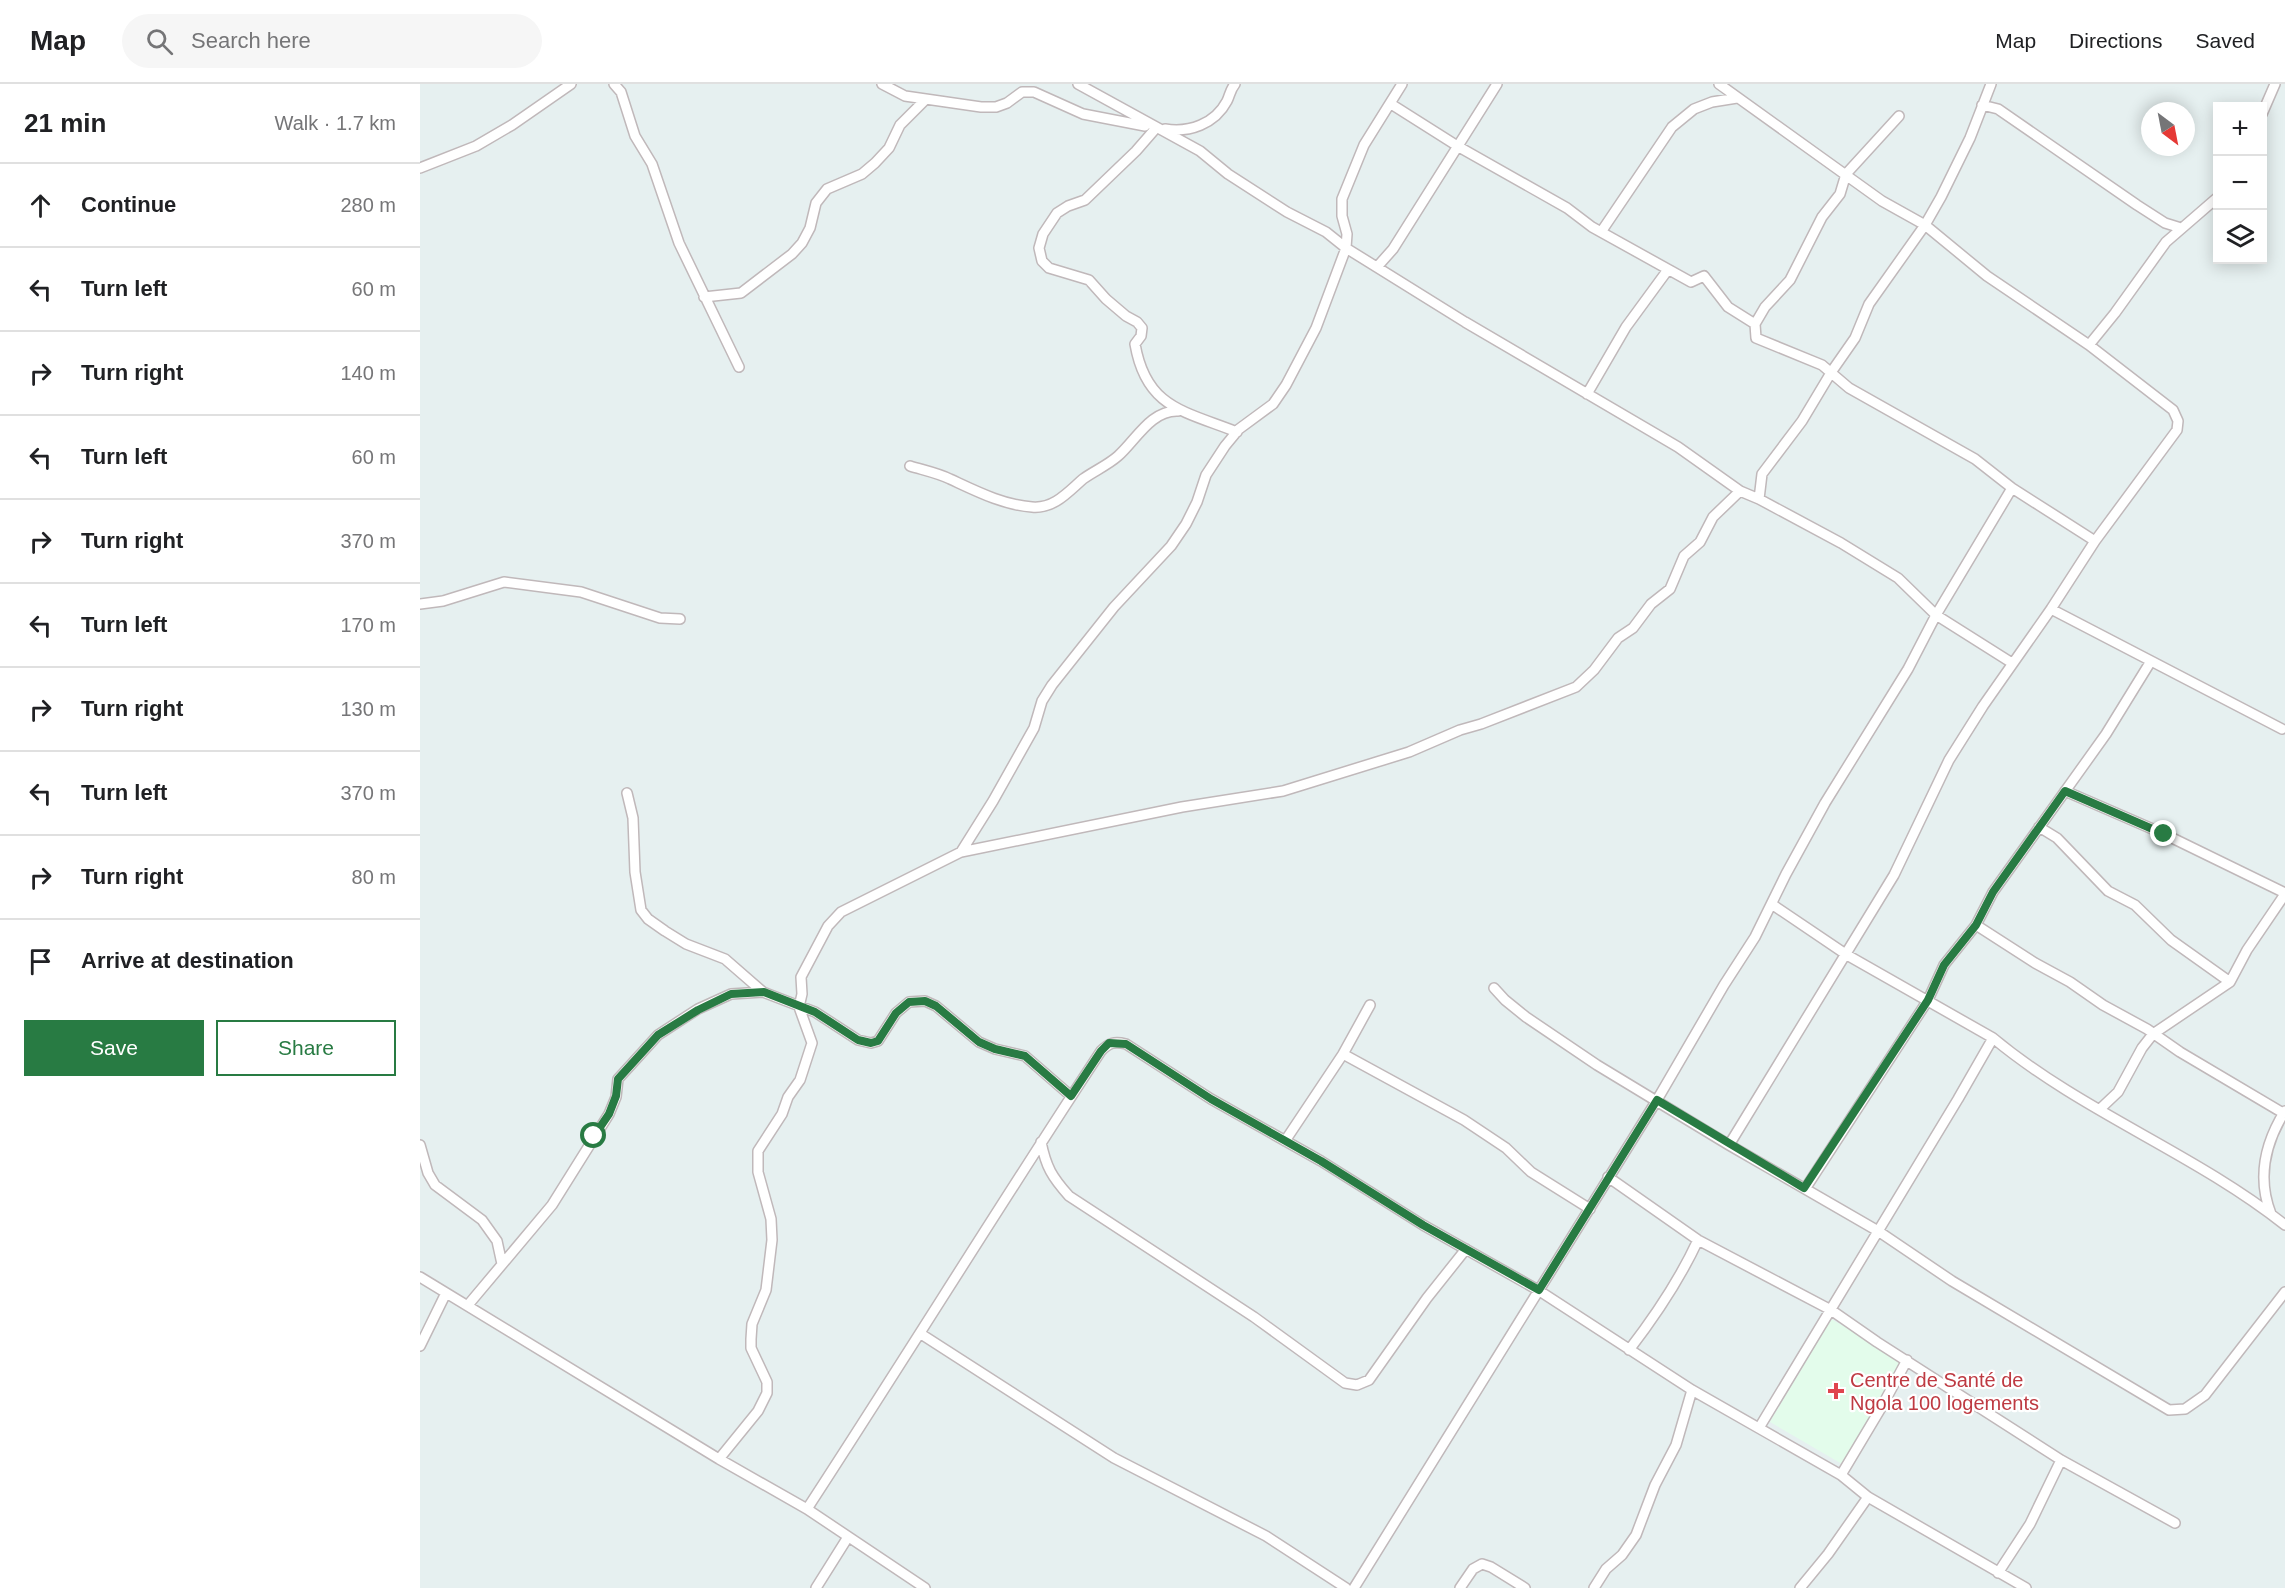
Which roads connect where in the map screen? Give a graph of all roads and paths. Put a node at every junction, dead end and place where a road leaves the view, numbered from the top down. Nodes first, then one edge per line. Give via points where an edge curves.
1 (571, 84) edge
2 (614, 84) edge
3 (882, 84) edge
4 (1078, 84) edge
5 (1235, 84) edge
6 (1402, 84) edge
7 (1497, 84) edge
8 (1719, 84) edge
9 (1991, 84) edge
10 (2275, 84) edge
11 (1737, 98) junction
12 (925, 100) junction
13 (2267, 102) edge
14 (1391, 104) junction
15 (1982, 105) junction
16 (1899, 116) dead end
17 (1156, 128) junction
18 (1459, 147) junction
19 (420, 168) edge
20 (1846, 174) junction
21 (2213, 200) edge
22 (1925, 225) junction
23 (2181, 228) junction
24 (1601, 232) junction
25 (1346, 248) junction
26 (1377, 267) junction
27 (1667, 271) junction
28 (704, 297) junction
29 (1755, 324) junction
30 (2089, 345) junction
31 (739, 367) dead end
32 (1832, 371) junction
33 (1587, 394) junction
34 (1180, 411) junction
35 (1236, 432) junction
36 (910, 466) dead end
37 (2012, 488) junction
38 (1740, 491) junction
39 (1759, 498) junction
40 (2095, 541) junction
41 (420, 604) edge
42 (2051, 609) junction
43 (1936, 615) junction
44 (680, 619) dead end
45 (2151, 661) junction
46 (2012, 663) junction
47 (2282, 729) dead end
48 (2065, 791) junction
49 (627, 793) dead end
50 (2039, 827) junction
51 (961, 852) junction
52 (2285, 893) edge
53 (1773, 905) junction
54 (1976, 925) junction
55 (1847, 955) junction
56 (2230, 982) junction
57 (1494, 988) dead end
58 (764, 992) junction
59 (1928, 1000) junction
60 (1370, 1005) dead end
61 (799, 1007) junction
62 (2153, 1034) junction
63 (1993, 1038) junction
64 (1343, 1054) junction
65 (1071, 1096) junction
66 (1657, 1100) junction
67 (2100, 1109) junction
68 (2284, 1112) edge
69 (1285, 1141) junction
70 (1041, 1142) junction
71 (1729, 1144) junction
72 (420, 1145) edge
73 (1608, 1177) junction
74 (1804, 1188) junction
75 (1590, 1209) junction
76 (2271, 1214) junction
77 (2285, 1225) edge
78 (1878, 1231) junction
79 (1698, 1240) junction
80 (1466, 1249) junction
81 (502, 1263) junction
82 (420, 1277) edge
83 (1539, 1290) junction
84 (2285, 1292) edge
85 (446, 1293) junction
86 (468, 1305) junction
87 (1831, 1310) junction
88 (921, 1334) junction
89 (420, 1346) edge
90 (1629, 1350) junction
91 (1907, 1360) junction
92 (1692, 1390) junction
93 (1759, 1428) junction
94 (719, 1459) junction
95 (2061, 1460) junction
96 (1840, 1475) junction
97 (1868, 1497) junction
98 (807, 1509) junction
99 (2175, 1523) dead end
100 (848, 1536) junction
101 (1998, 1573) junction
102 (816, 1588) edge
103 (926, 1588) edge
104 (1346, 1588) edge
105 (1354, 1588) edge
106 (1460, 1588) edge
107 (1526, 1588) edge
108 (1594, 1588) edge
109 (1800, 1588) edge
110 (2026, 1588) edge

1 - 19 street via 476,146
2 - 28 street via 621,92 635,136 652,164 679,243
3 - 12 street via 905,96
4 - 17 street
5 - 17 street via 1218,114 1207,122 1181,132
6 - 14 street
7 - 18 street
8 - 11 street
9 - 15 street
10 - 13 street
11 - 20 street
11 - 24 street via 1694,109 1672,127
12 - 17 street via 996,107 1022,92 1034,92 1083,114
12 - 28 street via 900,125 889,148 862,174 827,189 816,202 802,243 792,254 741,293
14 - 18 street
14 - 25 street via 1364,145 1342,199
15 - 22 street via 1970,138
15 - 23 street via 1998,109 2165,224
16 - 20 street
17 - 25 street via 1200,151 1228,174
17 - 34 street via 1085,200 1057,213 1039,248 1042,261 1049,268 1089,280 1106,299 1137,322 1142,328 1136,344 1139,365 1145,378 1159,396
18 - 24 street via 1567,208
18 - 26 street via 1393,249
20 - 22 street via 1882,201
20 - 29 street via 1840,194 1821,217 1790,280
21 - 23 street
22 - 30 street via 1987,276
22 - 32 street via 1869,304 1855,338
23 - 30 street via 2166,242
24 - 27 street
25 - 26 street
25 - 35 street via 1316,328 1286,385 1273,404
26 - 33 street
27 - 29 street via 1691,282 1704,276 1728,307
27 - 33 street via 1626,327
28 - 31 street
29 - 32 street via 1756,338
30 - 40 street via 2173,410 2178,420 2177,430
32 - 37 street via 1849,388 1976,459
32 - 39 street via 1802,421 1762,474
33 - 38 street via 1678,447
34 - 35 street
34 - 36 street via 1166,410 1116,458 1043,507 983,495
35 - 51 street via 1206,475 1197,502 1171,546 1114,607 1052,685 1042,701 1034,728
37 - 40 street
37 - 43 street
38 - 39 street
38 - 51 street via 1684,556 1670,589 1651,604 1633,628 1618,638 1576,687 1409,752 1284,791 1182,807
39 - 43 street via 1898,578
40 - 42 street
41 - 44 street via 504,582 581,592 660,618
42 - 45 street
42 - 46 street
43 - 46 street
43 - 53 street via 1902,679 1825,803
45 - 47 street
45 - 48 street
46 - 55 street via 1949,760 1894,875
48 - 50 street
48 - 52 street
49 - 58 street via 641,910 686,944 725,959
50 - 54 street via 1993,892
50 - 56 street via 2057,838 2108,891 2135,905 2171,940
51 - 61 street via 841,912 824,932 801,976
52 - 56 street
53 - 55 street
53 - 66 street
54 - 59 street via 1944,965
54 - 62 street
55 - 59 street
55 - 71 street
56 - 62 street
57 - 66 street via 1545,1030
58 - 61 street
58 - 81 street via 731,994 658,1035 618,1079 609,1114 552,1205
59 - 63 street
59 - 74 street
60 - 64 street
61 - 65 street via 815,1012 858,1040 871,1043 878,1041 896,1013 909,1002 925,1001 979,1042 1025,1056
61 - 94 street via 812,1043 800,1080 758,1151 758,1172 771,1219 772,1240 771,1265 752,1324 751,1348 767,1382 767,1393 758,1411
62 - 67 street via 2118,1092
62 - 68 street
63 - 67 street
63 - 78 street
64 - 69 street
64 - 75 street via 1473,1125 1531,1172
65 - 69 street via 1109,1043 1126,1044
65 - 70 street
66 - 71 street
66 - 73 street
67 - 76 street
68 - 76 street via 2262,1178
69 - 80 street
70 - 80 street via 1051,1176 1069,1196 1254,1317 1345,1383 1357,1385 1370,1380 1426,1298
70 - 88 street
71 - 74 street
72 - 81 street via 435,1185 482,1220 497,1241
73 - 75 street
73 - 79 street
74 - 78 street
75 - 83 street
76 - 77 street
78 - 84 street via 1952,1281 2169,1410 2185,1409 2205,1395
78 - 87 street
79 - 87 street
79 - 90 street via 1662,1307
80 - 83 street
81 - 86 street
82 - 85 street
83 - 90 street
83 - 105 street
85 - 86 street
85 - 89 street
86 - 94 street
87 - 91 street
87 - 93 street
88 - 98 street
88 - 104 street via 1114,1458 1266,1536
90 - 92 street
91 - 95 street
91 - 96 street
92 - 93 street
92 - 108 street via 1676,1445 1636,1534
93 - 96 street
94 - 98 street
95 - 99 street
95 - 101 street via 2030,1524
96 - 97 street
97 - 101 street
97 - 109 street
98 - 100 street
100 - 102 street
100 - 103 street
101 - 110 street
106 - 107 street via 1473,1569 1482,1564

